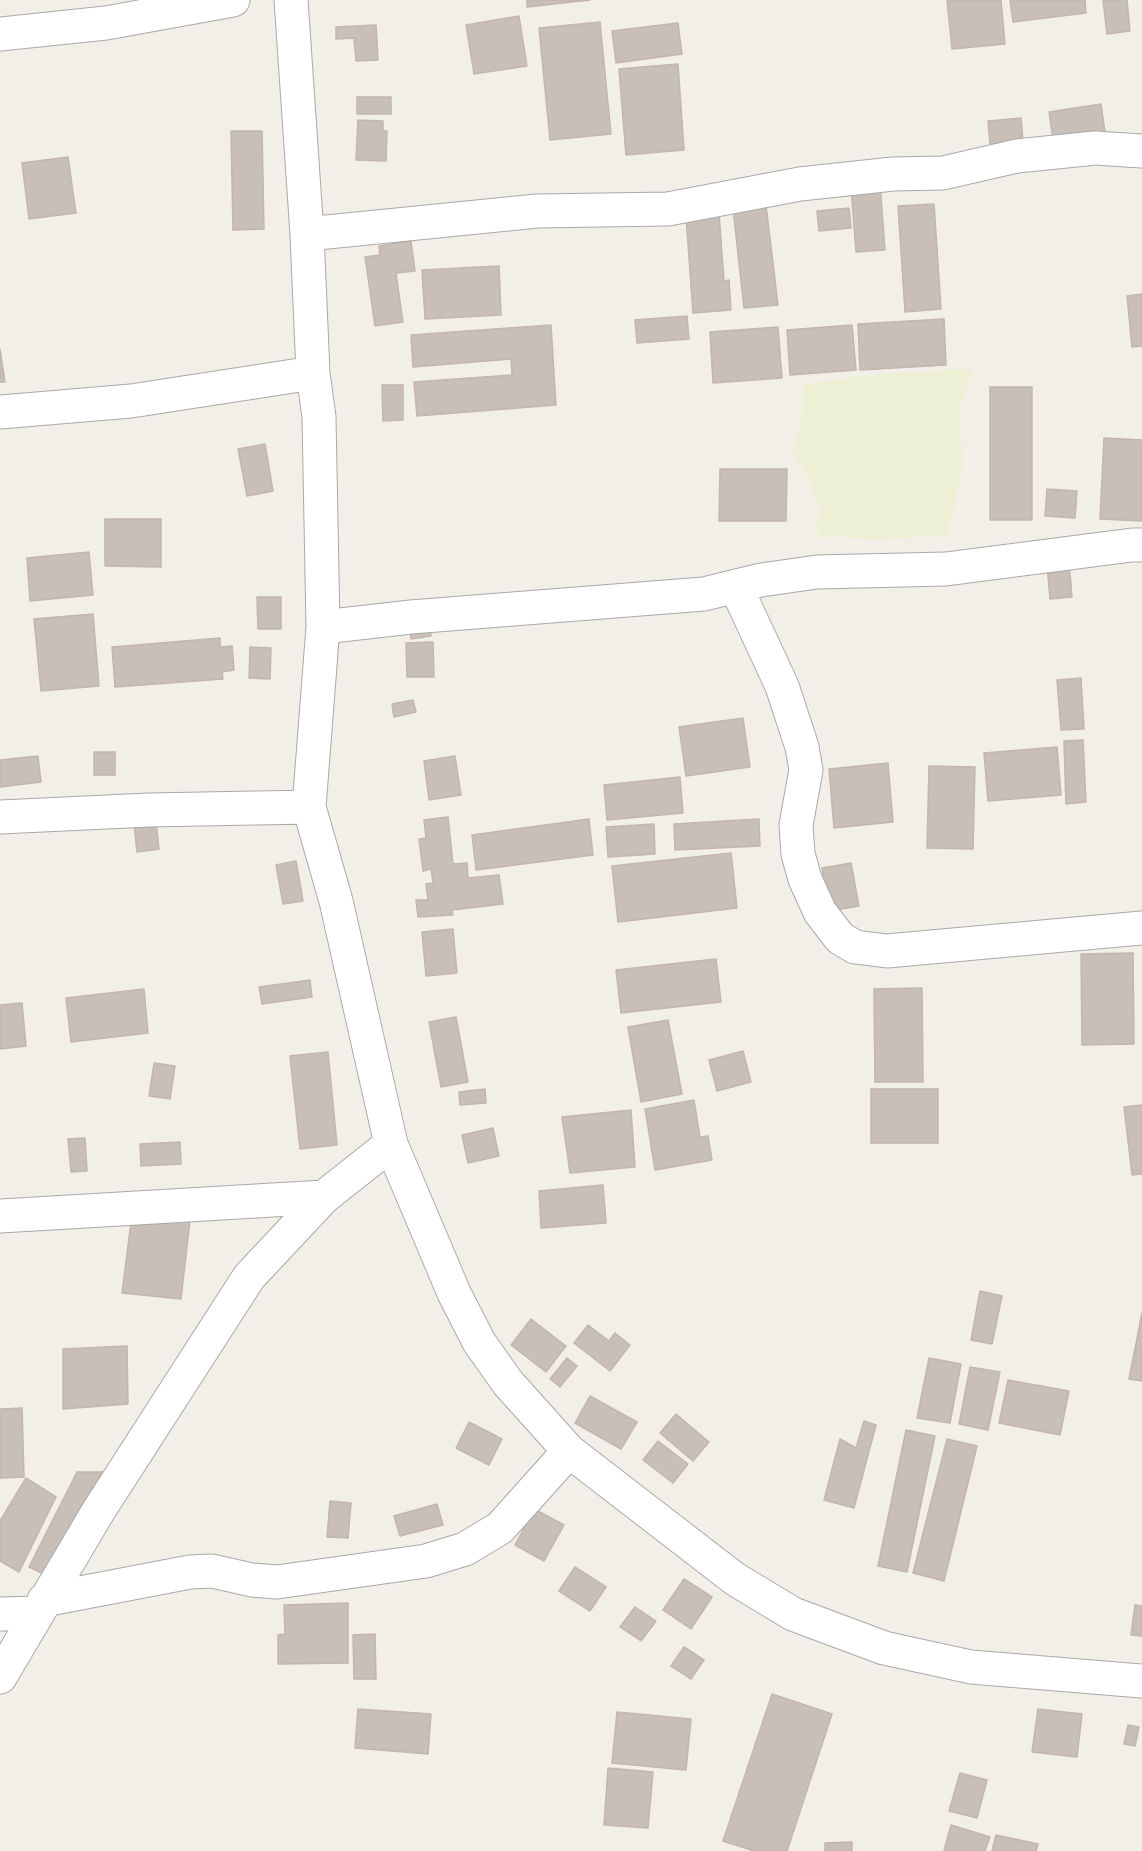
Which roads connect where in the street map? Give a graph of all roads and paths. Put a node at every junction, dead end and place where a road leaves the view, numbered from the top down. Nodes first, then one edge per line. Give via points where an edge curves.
1 (233, 0) edge
2 (291, 0) edge
3 (0, 34) edge
4 (1142, 151) edge
5 (308, 234) junction
6 (313, 373) junction
7 (0, 412) edge
8 (1142, 546) edge
9 (736, 586) junction
10 (323, 627) junction
11 (309, 807) junction
12 (0, 817) edge
13 (1142, 928) edge
14 (392, 1144) junction
15 (324, 1197) junction
16 (0, 1216) edge
17 (569, 1451) junction
18 (40, 1607) junction
19 (0, 1614) edge
20 (0, 1677) edge
21 (1142, 1681) edge

1 - 3 street via 106,24
2 - 5 street
4 - 5 street via 1095,148 1017,156 943,173 800,184 668,209 537,211
5 - 6 street
6 - 7 street via 131,401
6 - 10 street via 319,417
8 - 9 street via 946,569 817,572
9 - 10 street via 704,594
9 - 13 street via 782,686 802,747 806,770 796,825 798,854 820,912 840,938 855,946 887,951
10 - 11 street
11 - 12 street
11 - 14 street via 336,901
14 - 15 street
14 - 17 street via 454,1293 479,1342 508,1383
15 - 16 street
15 - 18 street via 249,1277
17 - 18 street via 500,1528 465,1550 426,1561 277,1582 212,1571 190,1572
17 - 21 street via 735,1579 793,1614 884,1648 971,1667
18 - 19 street
18 - 20 street

